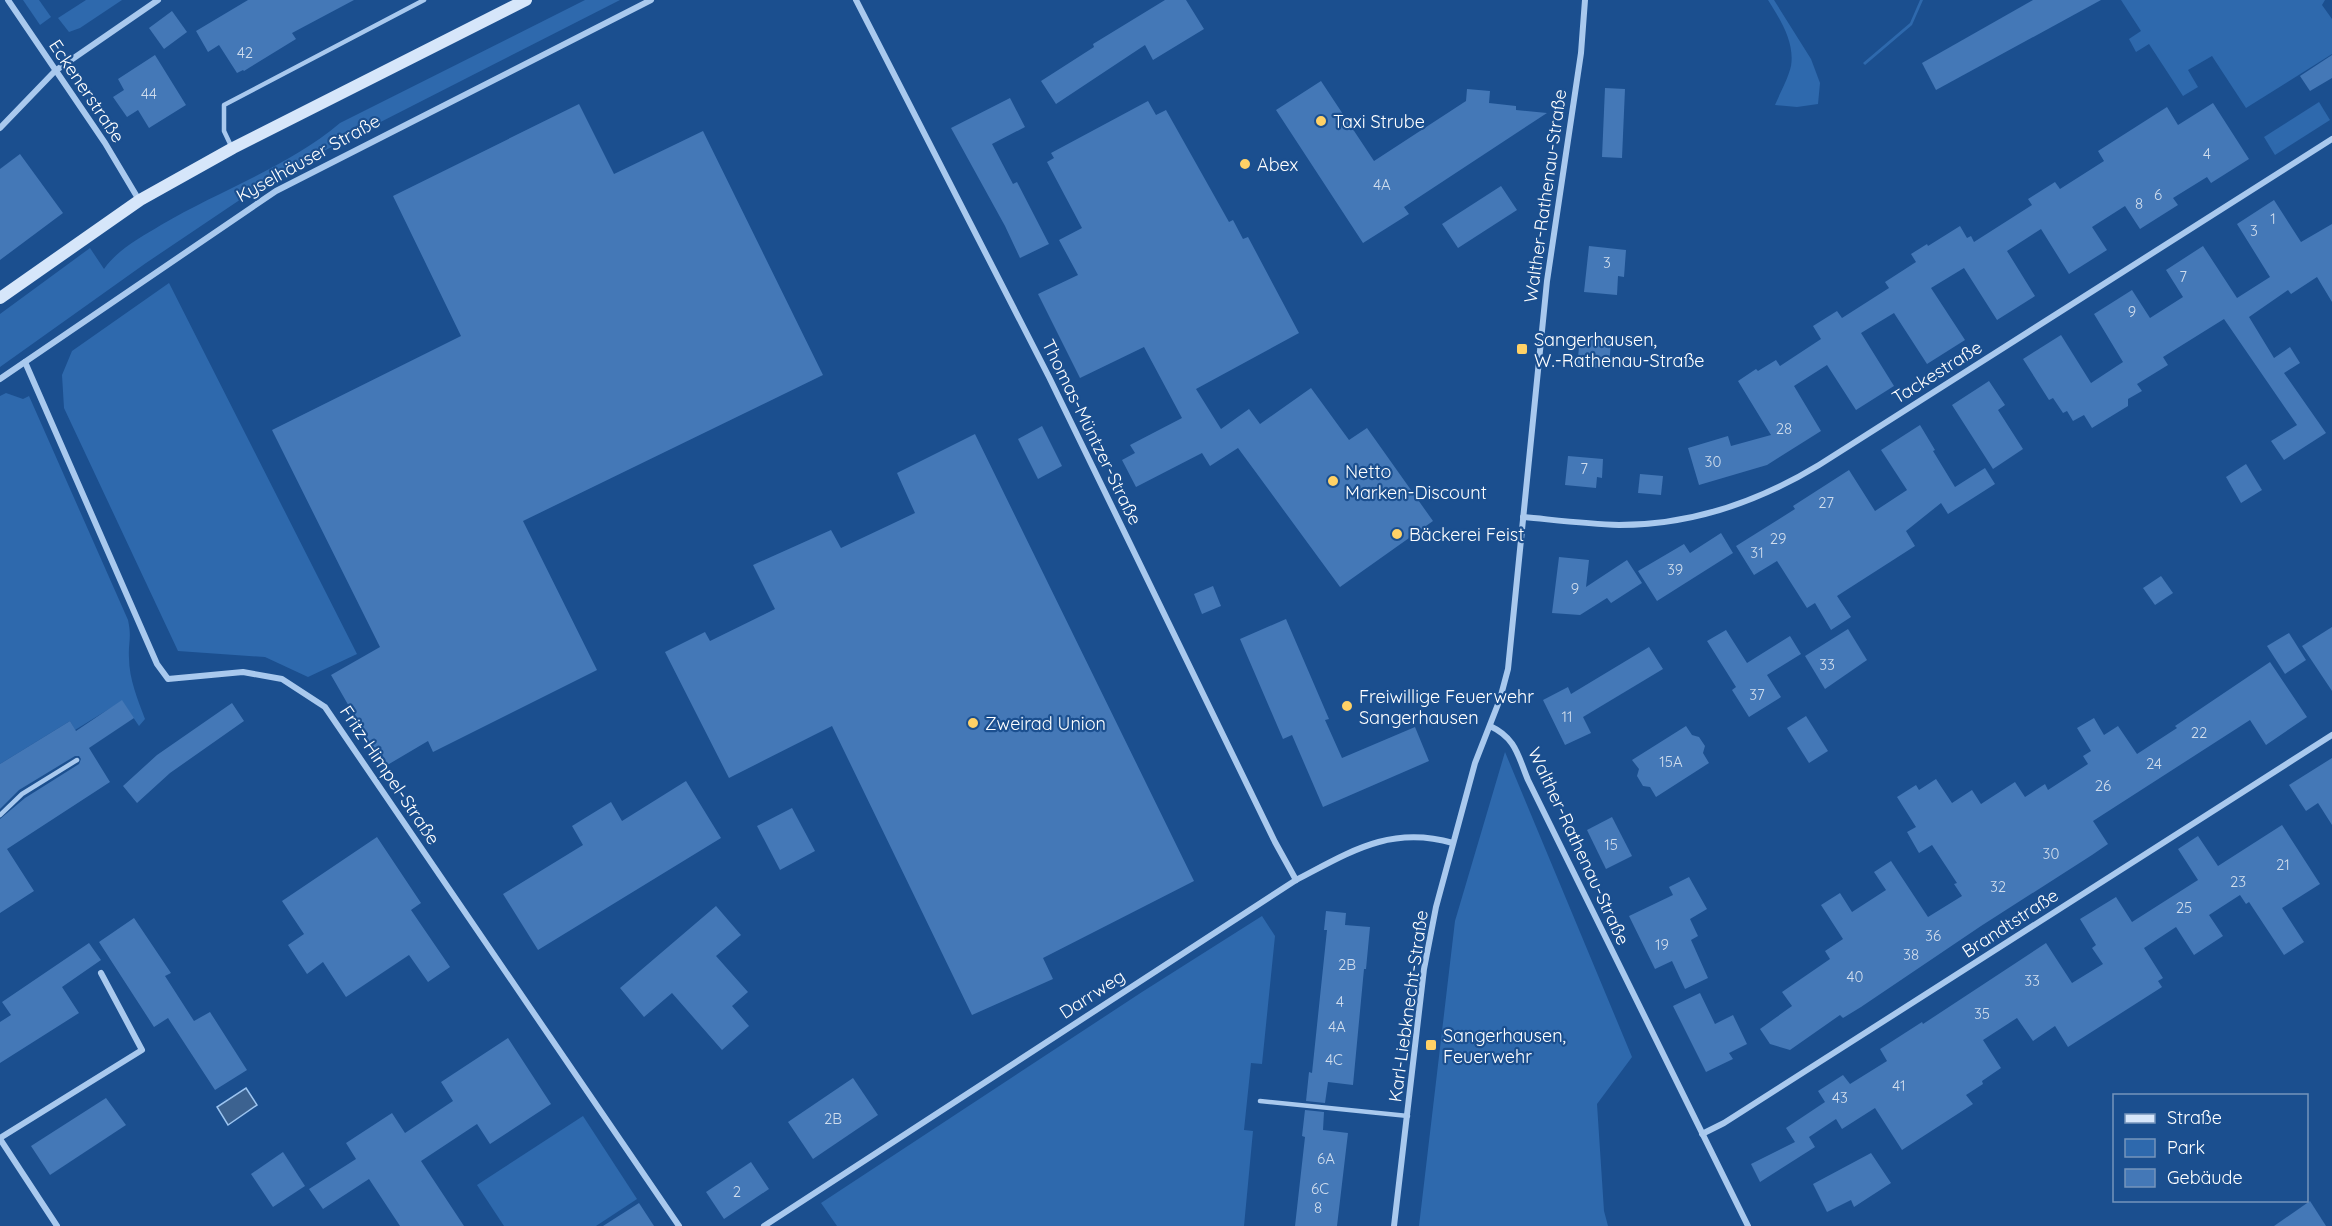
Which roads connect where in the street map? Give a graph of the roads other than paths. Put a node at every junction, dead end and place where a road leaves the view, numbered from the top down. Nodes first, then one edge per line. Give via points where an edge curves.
1 (8, 0) edge
2 (158, 0) edge
3 (424, 0) edge
4 (526, 0) edge
5 (651, 0) edge
6 (856, 0) edge
7 (1585, 0) edge
8 (55, 71) junction
9 (0, 128) edge
10 (2332, 139) edge
11 (232, 148) junction
12 (140, 200) junction
13 (0, 298) edge
14 (25, 362) junction
15 (0, 379) edge
16 (1523, 517) junction
17 (1490, 726) junction
18 (2332, 735) edge
19 (77, 760) dead end
20 (0, 815) edge
21 (1453, 843) junction
22 (1296, 880) junction
23 (102, 972) dead end
24 (1260, 1101) dead end
25 (1408, 1116) junction
26 (1702, 1134) junction
27 (0, 1138) edge
28 (57, 1226) edge
29 (679, 1226) edge
30 (764, 1226) edge
31 (1394, 1226) edge
32 (1748, 1226) edge

1 - 8 street, Eckenerstraße
2 - 8 street
3 - 11 lane via 224,105 224,131
4 - 11 main road
5 - 14 street, Kyselhäuser Straße via 276,191
6 - 22 street, Thomas-Müntzer-Straße via 1048,376
7 - 16 street, Walther-Rathenau-Straße via 1581,54 1547,280
8 - 9 street
8 - 12 street, Eckenerstraße
10 - 16 street, Tackestraße via 1773,491 1719,511 1667,522 1619,525
11 - 12 main road
12 - 13 main road
14 - 15 street, Kyselhäuser Straße
14 - 29 street, Fritz-Himpel-Straße via 157,664 168,679 243,672 282,678 325,707
16 - 17 street, Walther-Rathenau-Straße via 1508,669
17 - 21 street, Karl-Liebknecht-Straße via 1475,763
17 - 26 street, Walther-Rathenau-Straße via 1513,742
18 - 26 street, Brandtstraße
19 - 20 lane via 22,794
21 - 22 street, Darrweg via 1396,837 1355,850
21 - 25 street, Karl-Liebknecht-Straße via 1424,969
22 - 30 street, Darrweg
23 - 27 street via 142,1050
24 - 25 lane
25 - 31 street, Karl-Liebknecht-Straße
26 - 32 street, Walther-Rathenau-Straße
27 - 28 street

